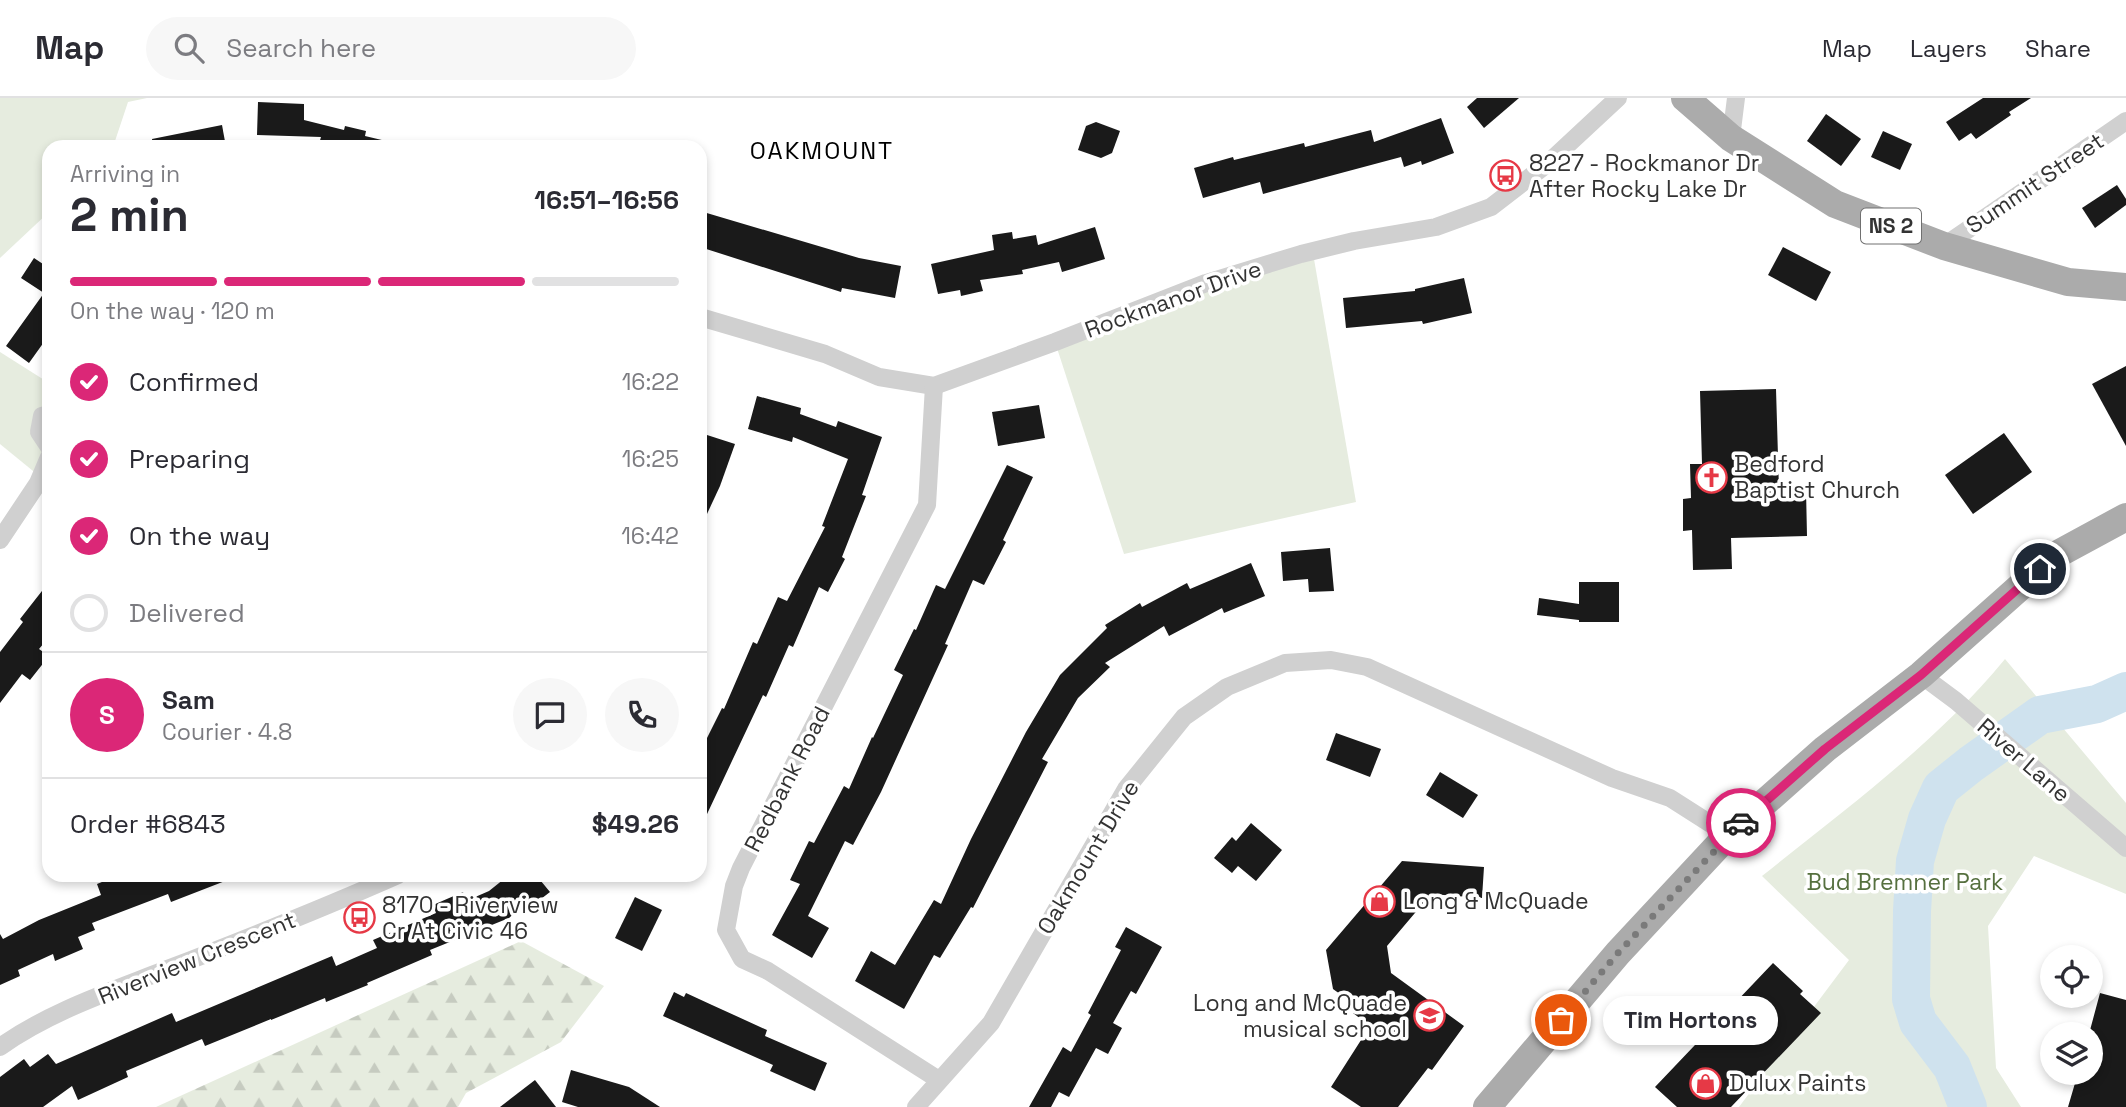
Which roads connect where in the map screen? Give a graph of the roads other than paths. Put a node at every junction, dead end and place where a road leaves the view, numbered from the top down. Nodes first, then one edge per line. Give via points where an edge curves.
1 (1618, 98) edge
2 (1685, 98) edge
3 (1736, 98) edge
4 (2126, 121) edge
5 (1731, 138) junction
6 (1944, 246) junction
7 (2126, 287) edge
8 (707, 319) edge
9 (934, 386) junction
10 (42, 420) edge
11 (42, 436) edge
12 (42, 474) edge
13 (2126, 517) edge
14 (0, 540) edge
15 (1921, 675) junction
16 (1728, 835) junction
17 (2126, 848) edge
18 (381, 882) edge
19 (0, 1047) edge
20 (939, 1080) junction
21 (916, 1107) edge
22 (1487, 1107) edge

1 - 9 street, Rockmanor Drive via 1491,207 1436,227 1327,247 1206,283
2 - 5 main road, NS 2
3 - 5 street
4 - 6 street, Summit Street
5 - 6 main road, NS 2 via 1835,204
6 - 7 main road, NS 2 via 2068,282
8 - 9 street, Rockmanor Drive via 825,354 879,377
9 - 20 street, Redbank Road via 928,505 741,868 726,930 742,959
10 - 11 street
12 - 14 street
13 - 15 main road via 2056,555
15 - 16 main road via 1825,749
15 - 17 street, River Lane
16 - 20 street, Oakmount Drive via 1670,798 1612,778 1367,667 1331,660 1285,663 1227,687 1184,717 1126,789 991,1023
16 - 22 main road via 1618,953
18 - 19 street, Riverview Crescent via 94,998
20 - 21 street, Oakmount Drive

